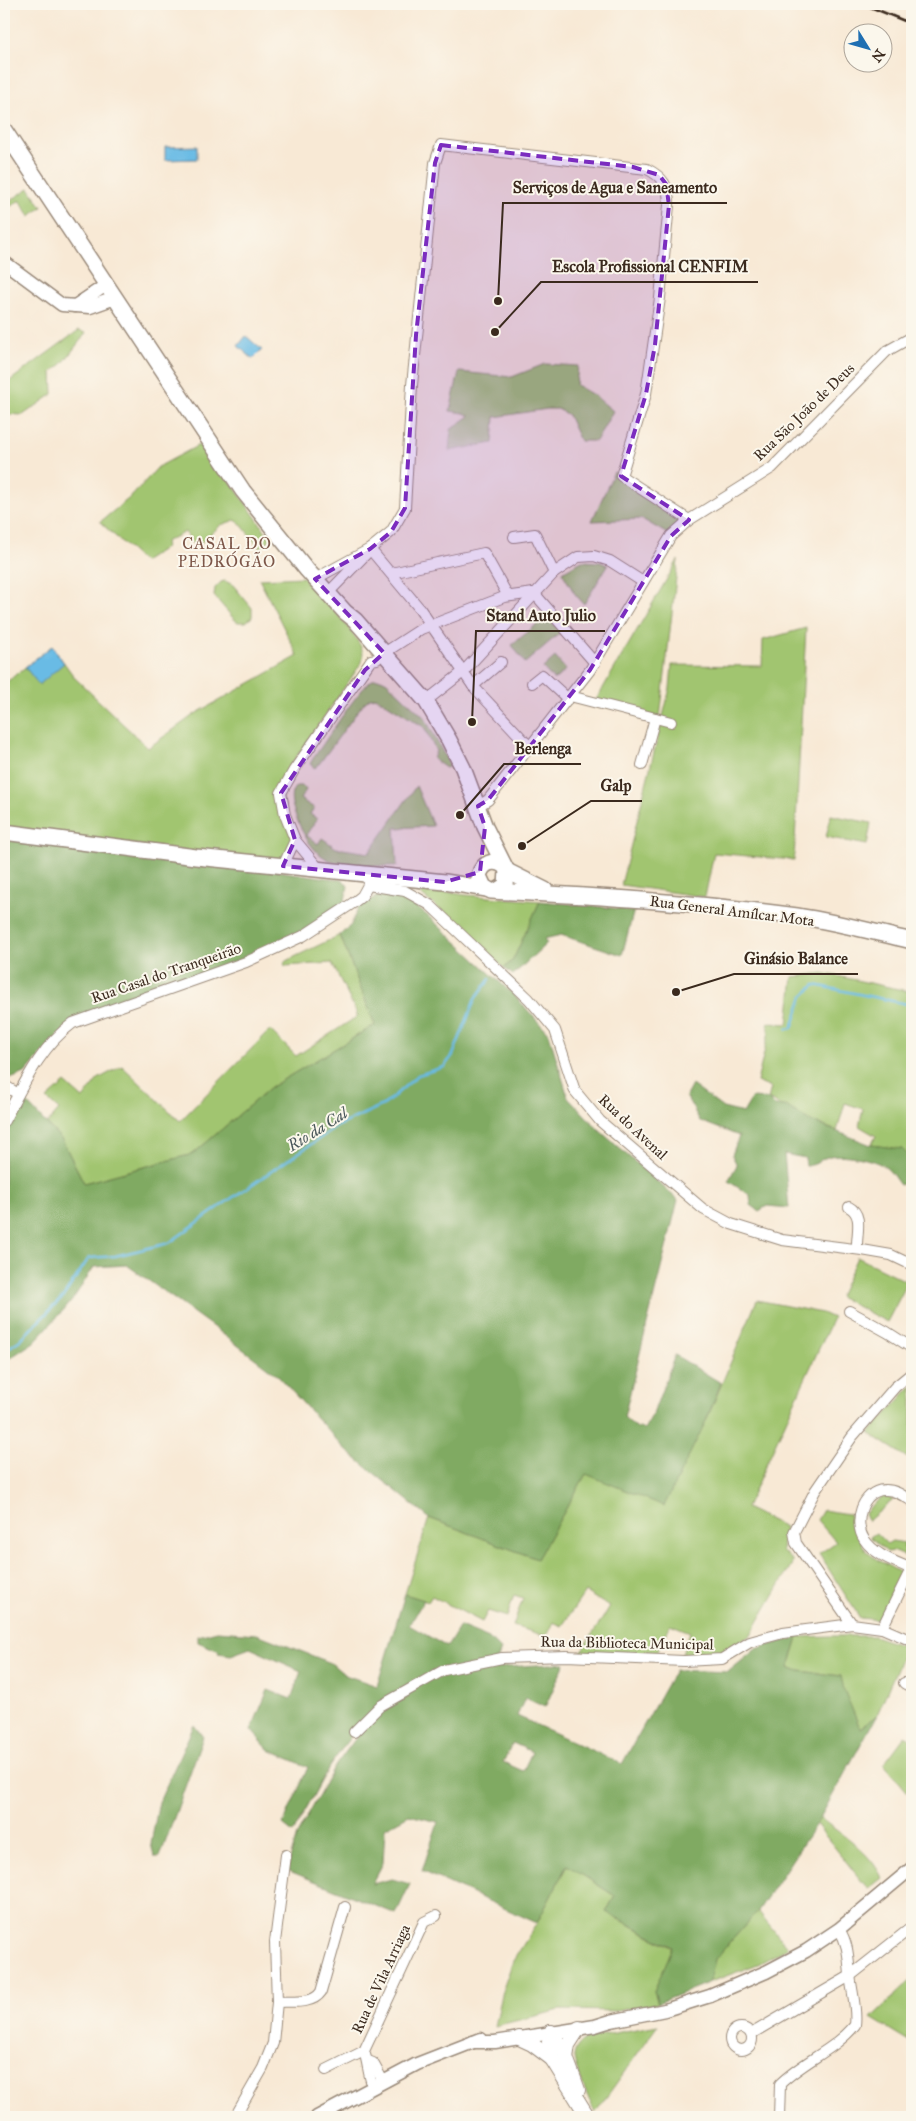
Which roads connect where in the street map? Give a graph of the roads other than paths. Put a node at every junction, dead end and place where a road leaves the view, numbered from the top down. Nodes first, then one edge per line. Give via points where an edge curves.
1 (4, 130) edge
2 (6, 268) edge
3 (106, 285) junction
4 (115, 298) junction
5 (75, 306) junction
6 (912, 337) edge
7 (688, 520) junction
8 (514, 537) dead end
9 (370, 549) junction
10 (391, 573) junction
11 (554, 573) junction
12 (315, 579) junction
13 (643, 582) junction
14 (328, 593) junction
15 (534, 593) junction
16 (508, 596) junction
17 (432, 625) junction
18 (380, 656) junction
19 (501, 662) dead end
20 (594, 663) junction
21 (463, 672) junction
22 (532, 683) dead end
23 (473, 686) junction
24 (569, 698) junction
25 (428, 705) junction
26 (655, 718) junction
27 (671, 722) dead end
28 (529, 746) junction
29 (642, 765) dead end
30 (478, 806) junction
31 (485, 827) junction
32 (4, 832) edge
33 (295, 840) junction
34 (283, 866) junction
35 (506, 869) junction
36 (320, 870) junction
37 (481, 870) junction
38 (368, 879) junction
39 (445, 882) junction
40 (493, 890) junction
41 (551, 893) junction
42 (912, 941) edge
43 (4, 1085) edge
44 (18, 1094) junction
45 (4, 1121) edge
46 (848, 1206) dead end
47 (857, 1249) junction
48 (912, 1265) edge
49 (850, 1311) dead end
50 (912, 1348) edge
51 (912, 1373) edge
52 (912, 1501) edge
53 (912, 1569) edge
54 (852, 1624) junction
55 (882, 1628) junction
56 (912, 1641) edge
57 (354, 1732) dead end
58 (286, 1855) dead end
59 (912, 1868) edge
60 (345, 1907) dead end
61 (436, 1916) dead end
62 (912, 1927) edge
63 (838, 1929) junction
64 (850, 1976) junction
65 (277, 2002) junction
66 (612, 2021) junction
67 (551, 2028) junction
68 (579, 2028) junction
69 (752, 2034) dead end
70 (519, 2038) junction
71 (473, 2042) junction
72 (366, 2056) junction
73 (566, 2058) junction
74 (552, 2059) junction
75 (326, 2070) dead end
76 (378, 2084) junction
77 (235, 2117) edge
78 (317, 2117) edge
79 (588, 2117) edge
80 (779, 2117) edge

1 - 3 main road
2 - 5 street via 62,305
3 - 4 main road
3 - 5 street
4 - 5 street via 98,306
4 - 12 main road via 243,491
6 - 7 street, Rua São João de Deus via 887,351 772,468
7 - 9 street via 621,476 646,394 655,345 669,205 666,184 659,175 647,169 441,145 435,164 416,335 404,508 391,532
7 - 13 street, Rua São João de Deus via 671,536
8 - 11 street via 535,534
9 - 10 street
9 - 12 street
9 - 14 street
10 - 16 street via 484,554
10 - 17 street
11 - 13 street via 578,557 594,556 610,561
11 - 15 street
12 - 14 main road
13 - 20 street, Rua São João de Deus
14 - 18 main road
15 - 16 street
15 - 20 street
15 - 21 street
16 - 17 street
17 - 18 street via 421,628
17 - 21 street
18 - 25 main road via 405,689
18 - 33 street via 376,664 365,670 281,793
19 - 23 street
20 - 24 street, Rua São João de Deus
21 - 23 street
21 - 25 street
22 - 24 street via 542,675
23 - 28 street
24 - 26 street
24 - 28 street, Rua São João de Deus
25 - 30 main road via 458,757
26 - 27 street
26 - 29 street
28 - 30 street, Rua São João de Deus via 488,800
30 - 31 main road
31 - 35 main road
31 - 37 main road
32 - 34 main road, Rua General Amílcar Mota
33 - 34 street
33 - 36 street
34 - 36 main road, Rua General Amílcar Mota
35 - 37 main road via 496,862 486,864
35 - 40 main road via 506,885
35 - 41 main road, Rua General Amílcar Mota
36 - 38 main road, Rua General Amílcar Mota
37 - 39 main road
37 - 40 main road via 480,880
38 - 39 main road, Rua General Amílcar Mota
38 - 44 street, Rua Casal do Tranqueirão via 362,896 303,936 246,962 72,1023 43,1054
38 - 47 street, Rua do Avenal via 405,891 430,905 529,999 555,1030 574,1091 600,1120 703,1210 731,1224 782,1240
39 - 40 main road, Rua General Amílcar Mota
40 - 41 main road, Rua General Amílcar Mota
41 - 42 main road, Rua General Amílcar Mota via 775,914
43 - 44 street
44 - 45 street, Rua Casal do Tranqueirão
46 - 47 street via 857,1213 859,1220
47 - 48 street, Rua do Avenal via 891,1255
49 - 50 street
51 - 54 street via 895,1387 852,1437 815,1491 794,1532 796,1543
52 - 53 street via 895,1492 882,1490 870,1496 859,1517 864,1539 872,1548
53 - 55 street
54 - 55 street, Rua da Biblioteca Municipal
54 - 57 street, Rua da Biblioteca Municipal via 784,1633 750,1642 722,1659 502,1658 444,1670 380,1706
55 - 56 street, Rua da Biblioteca Municipal
58 - 65 street via 275,1942
59 - 63 street
60 - 65 street via 317,1999
61 - 72 street, Rua de Vila Arriaga via 424,1922
62 - 64 street
63 - 64 street via 848,1950
63 - 66 street via 798,1955 728,1989 665,2010
64 - 69 street
64 - 80 street via 855,2025 780,2084
65 - 77 street via 273,2043 263,2068
66 - 67 street via 595,2019
66 - 68 street
67 - 68 street
67 - 70 street
67 - 71 street via 494,2035
67 - 73 main road
67 - 74 main road
68 - 73 main road via 568,2045
70 - 71 street
70 - 74 main road
71 - 76 street via 417,2064
72 - 75 street
72 - 76 street via 373,2063
73 - 79 main road
74 - 79 main road
76 - 78 street

